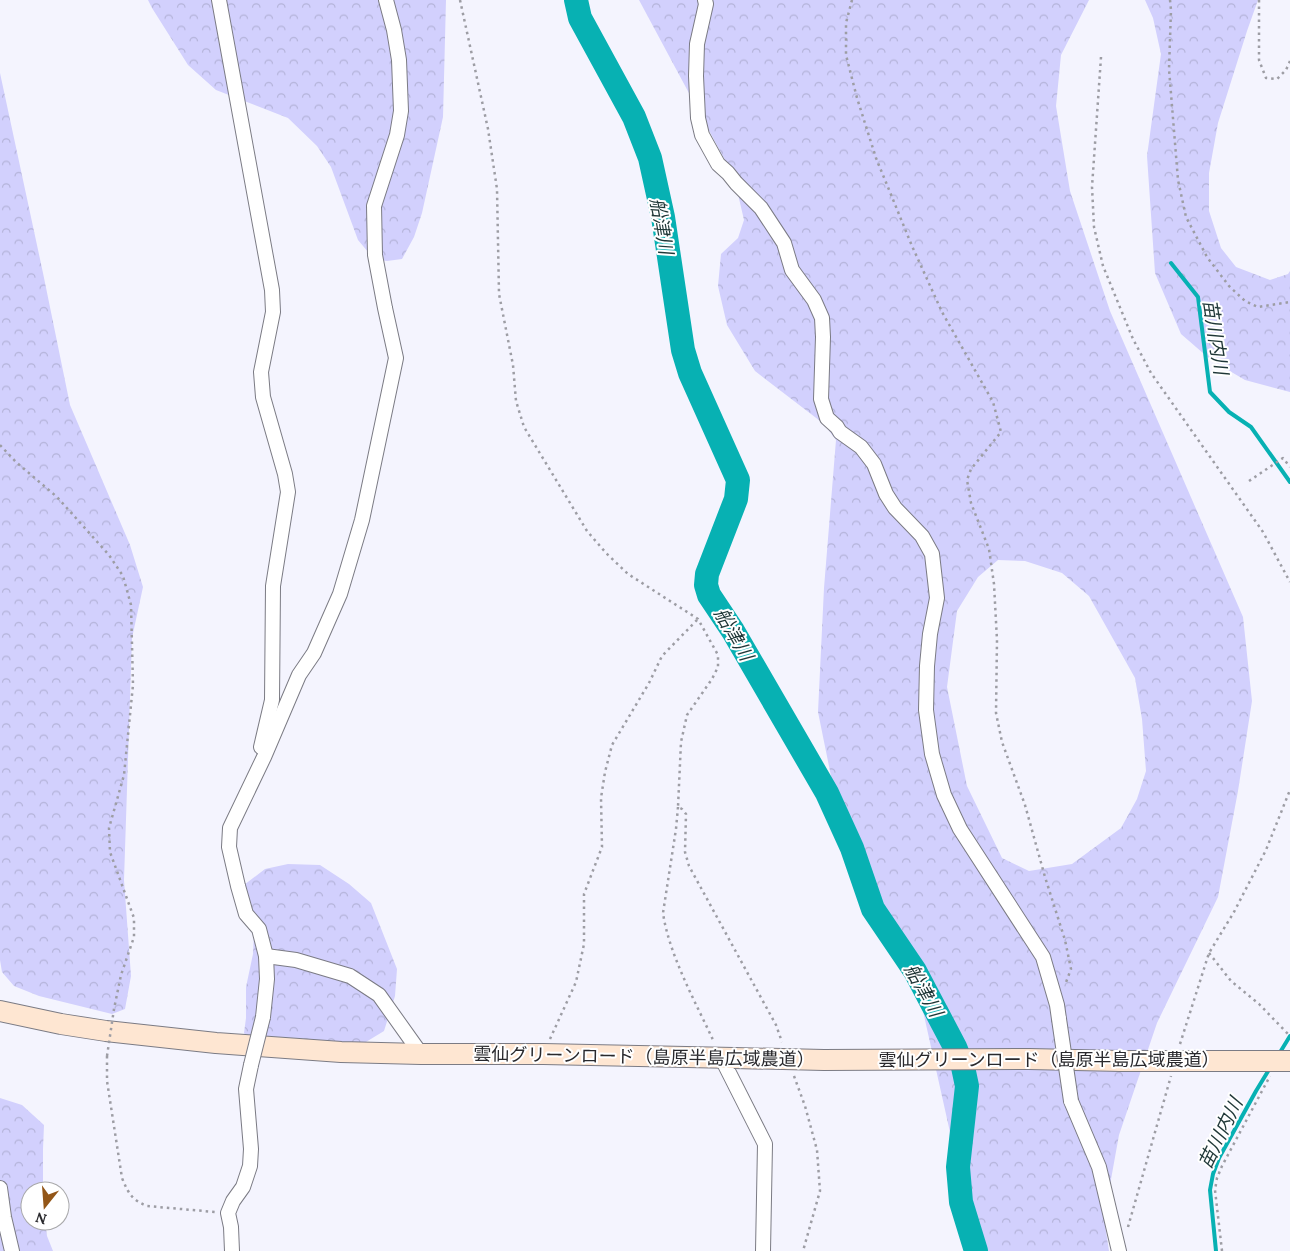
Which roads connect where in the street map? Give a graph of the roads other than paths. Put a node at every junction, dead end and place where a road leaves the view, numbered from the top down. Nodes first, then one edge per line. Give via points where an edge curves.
1 (219, 0) edge
2 (386, 0) edge
3 (705, 0) edge
4 (264, 757) junction
5 (266, 956) junction
6 (0, 1011) edge
7 (421, 1054) junction
8 (727, 1058) junction
9 (1290, 1060) edge
10 (0, 1188) edge
11 (12, 1251) edge
12 (232, 1251) edge
13 (763, 1251) edge
14 (1119, 1251) edge

1 - 4 street via 272,290 273,312 261,372 263,397 288,492 273,586 272,700 261,749
2 - 4 street via 399,60 400,111 397,135 374,206 375,255 396,358 362,520 340,594 314,653 298,675
3 - 14 street, bridge via 697,44 696,76 702,135 718,164 761,208 784,242 792,270 814,300 822,318 820,399 826,418 861,447 874,464 895,508 922,536 932,554 937,598 930,634 926,710 932,754 944,795 960,829 1043,957 1057,1005 1071,1101 1099,1167
4 - 5 street via 230,828 229,847 246,914 259,930
5 - 7 street via 296,960 350,976 378,995
5 - 12 street, bridge via 263,1017 246,1089 250,1166 243,1187 228,1213
6 - 7 street, 雲仙グリーンロード（島原半島広域農道） via 106,1031 216,1043
7 - 8 street, 雲仙グリーンロード（島原半島広域農道）
8 - 9 street, 雲仙グリーンロード（島原半島広域農道）, bridge
8 - 13 street via 765,1144
10 - 11 street

